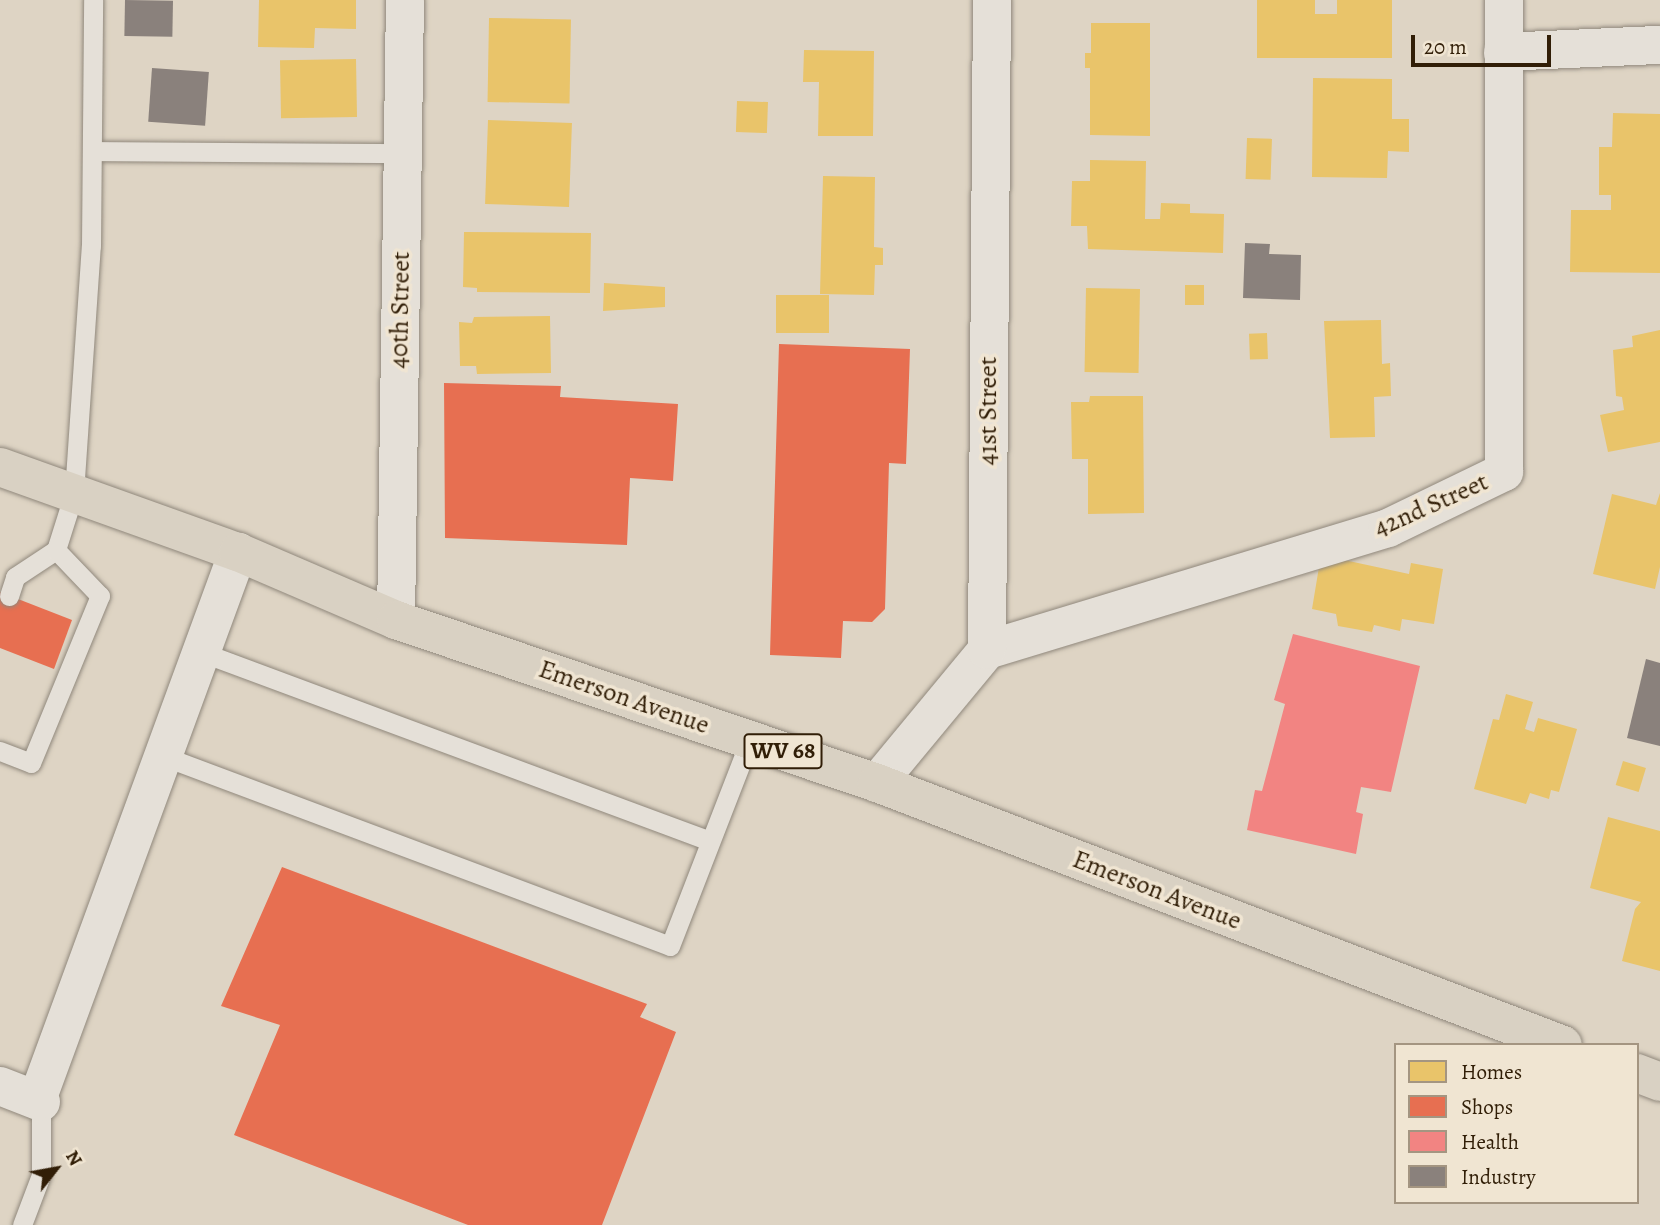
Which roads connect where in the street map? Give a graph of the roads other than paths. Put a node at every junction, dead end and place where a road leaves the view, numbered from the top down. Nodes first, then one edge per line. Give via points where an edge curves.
1 (93, 0) edge
2 (405, 0) edge
3 (992, 0) edge
4 (1504, 0) edge
5 (1660, 45) edge
6 (1503, 52) junction
7 (92, 151) junction
8 (403, 153) junction
9 (0, 467) edge
10 (74, 493) junction
11 (56, 550) junction
12 (238, 552) junction
13 (9, 596) dead end
14 (396, 620) junction
15 (986, 650) junction
16 (201, 652) junction
17 (750, 740) junction
18 (0, 751) edge
19 (163, 756) junction
20 (877, 783) junction
21 (710, 841) junction
22 (1558, 1043) edge
23 (1639, 1074) edge
24 (1660, 1082) edge
25 (0, 1086) edge
26 (39, 1101) junction
27 (23, 1225) edge

1 - 7 lane
2 - 8 street, 40th Street
3 - 15 street, 41st Street
4 - 6 street, 42nd Street
5 - 6 street
6 - 15 street, 42nd Street via 1504,472 1388,527
7 - 8 lane
7 - 10 lane via 91,246
8 - 14 street, 40th Street
9 - 10 main road, Emerson Avenue / WV 68
10 - 11 lane
10 - 12 main road, Emerson Avenue / WV 68
11 - 13 lane via 15,577
11 - 18 lane via 100,596 31,763
12 - 14 main road, Emerson Avenue / WV 68
12 - 16 street
14 - 17 main road, Emerson Avenue / WV 68
15 - 20 street
16 - 19 street
16 - 21 lane
17 - 20 main road, Emerson Avenue / WV 68
17 - 21 lane
19 - 21 lane via 670,946
19 - 26 street
20 - 22 main road, Emerson Avenue / WV 68
23 - 24 main road
25 - 26 street
26 - 27 lane via 41,1175

